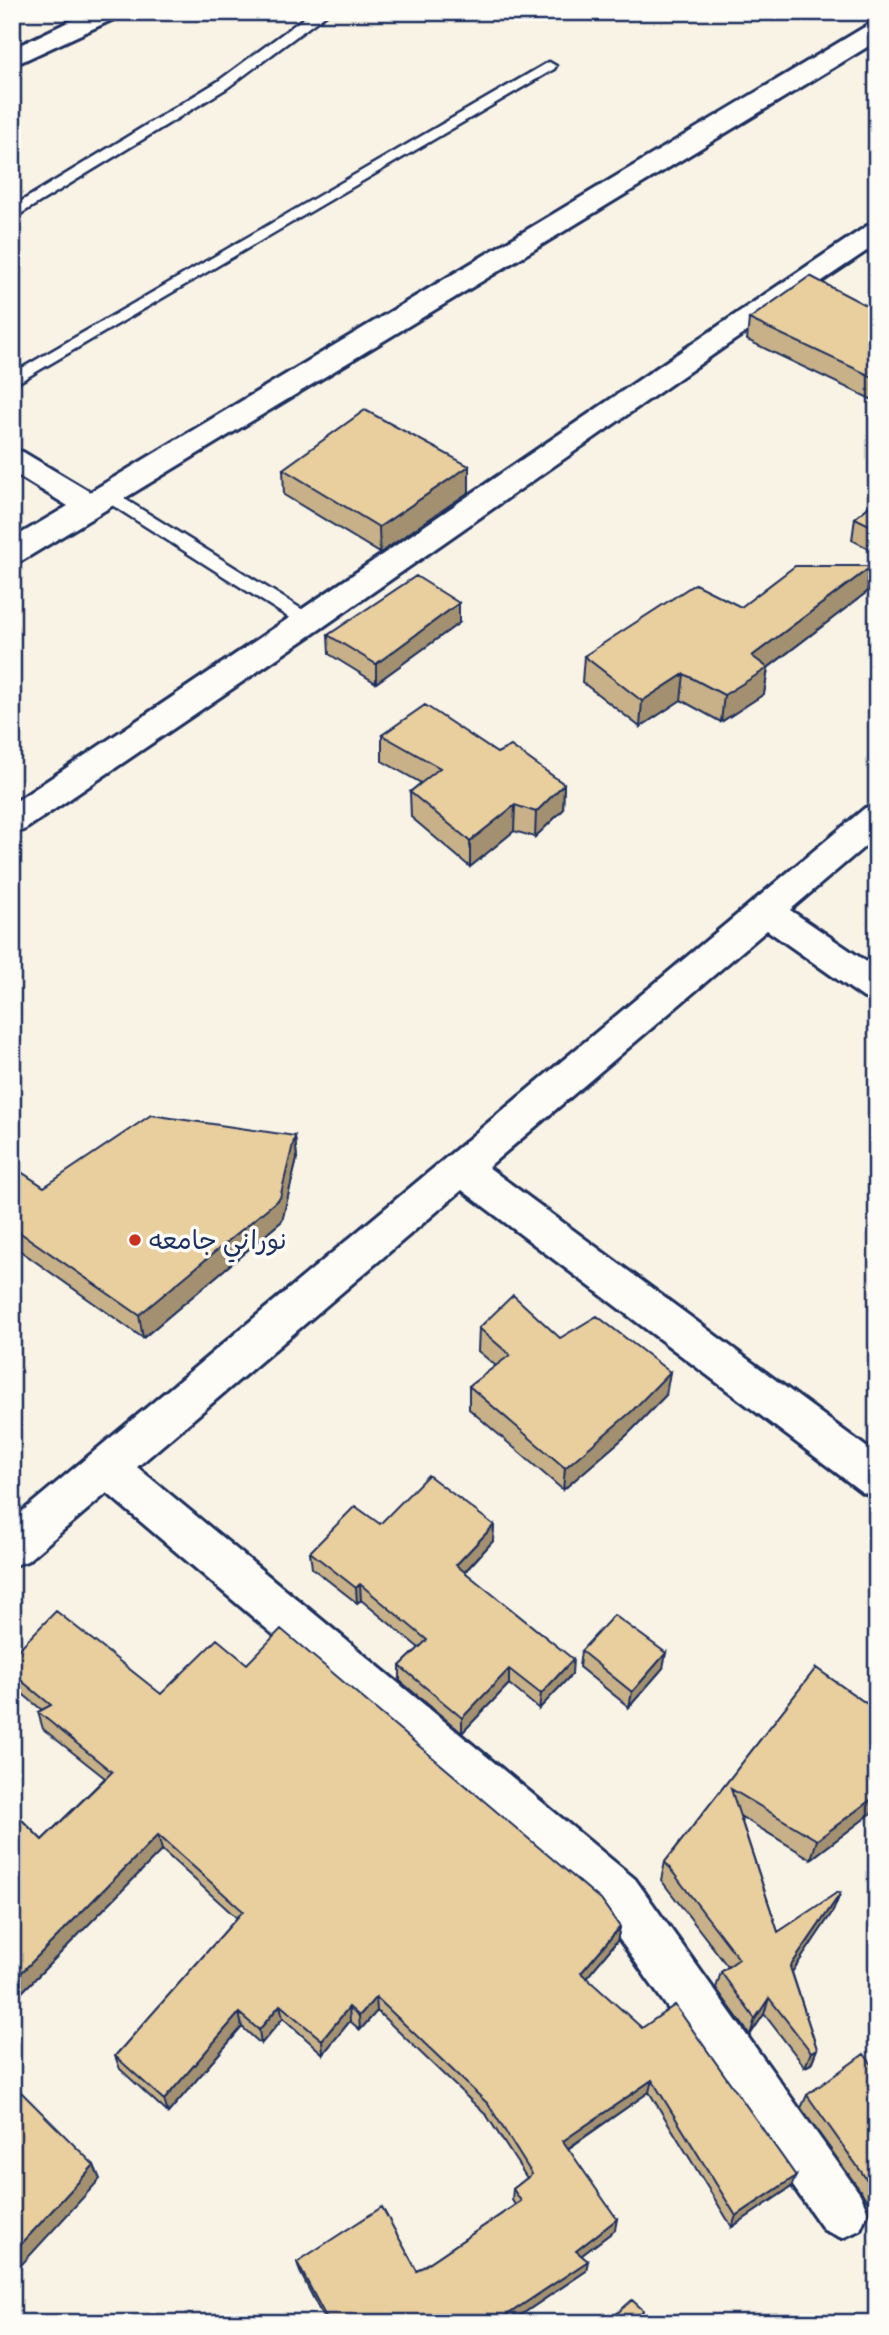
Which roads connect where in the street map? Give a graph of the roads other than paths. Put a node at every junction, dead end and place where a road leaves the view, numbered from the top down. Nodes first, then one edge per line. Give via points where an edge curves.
1 (108, 12) edge
2 (322, 12) edge
3 (877, 30) edge
4 (12, 59) edge
5 (549, 66) dead end
6 (12, 214) edge
7 (877, 232) edge
8 (12, 381) edge
9 (12, 459) edge
10 (98, 500) junction
11 (12, 553) edge
12 (309, 622) junction
13 (877, 817) edge
14 (12, 821) edge
15 (765, 911) junction
16 (877, 988) edge
17 (461, 1168) junction
18 (107, 1467) junction
19 (877, 1479) edge
20 (12, 1547) edge
21 (842, 2212) dead end

1 - 4 street
2 - 6 lane via 222,85
3 - 10 street
5 - 8 lane
7 - 12 street
9 - 10 street
10 - 11 street
10 - 12 lane
12 - 14 street
13 - 15 street
15 - 16 street
15 - 17 street
17 - 18 street
17 - 19 street
18 - 20 street
18 - 21 street via 618,1896

